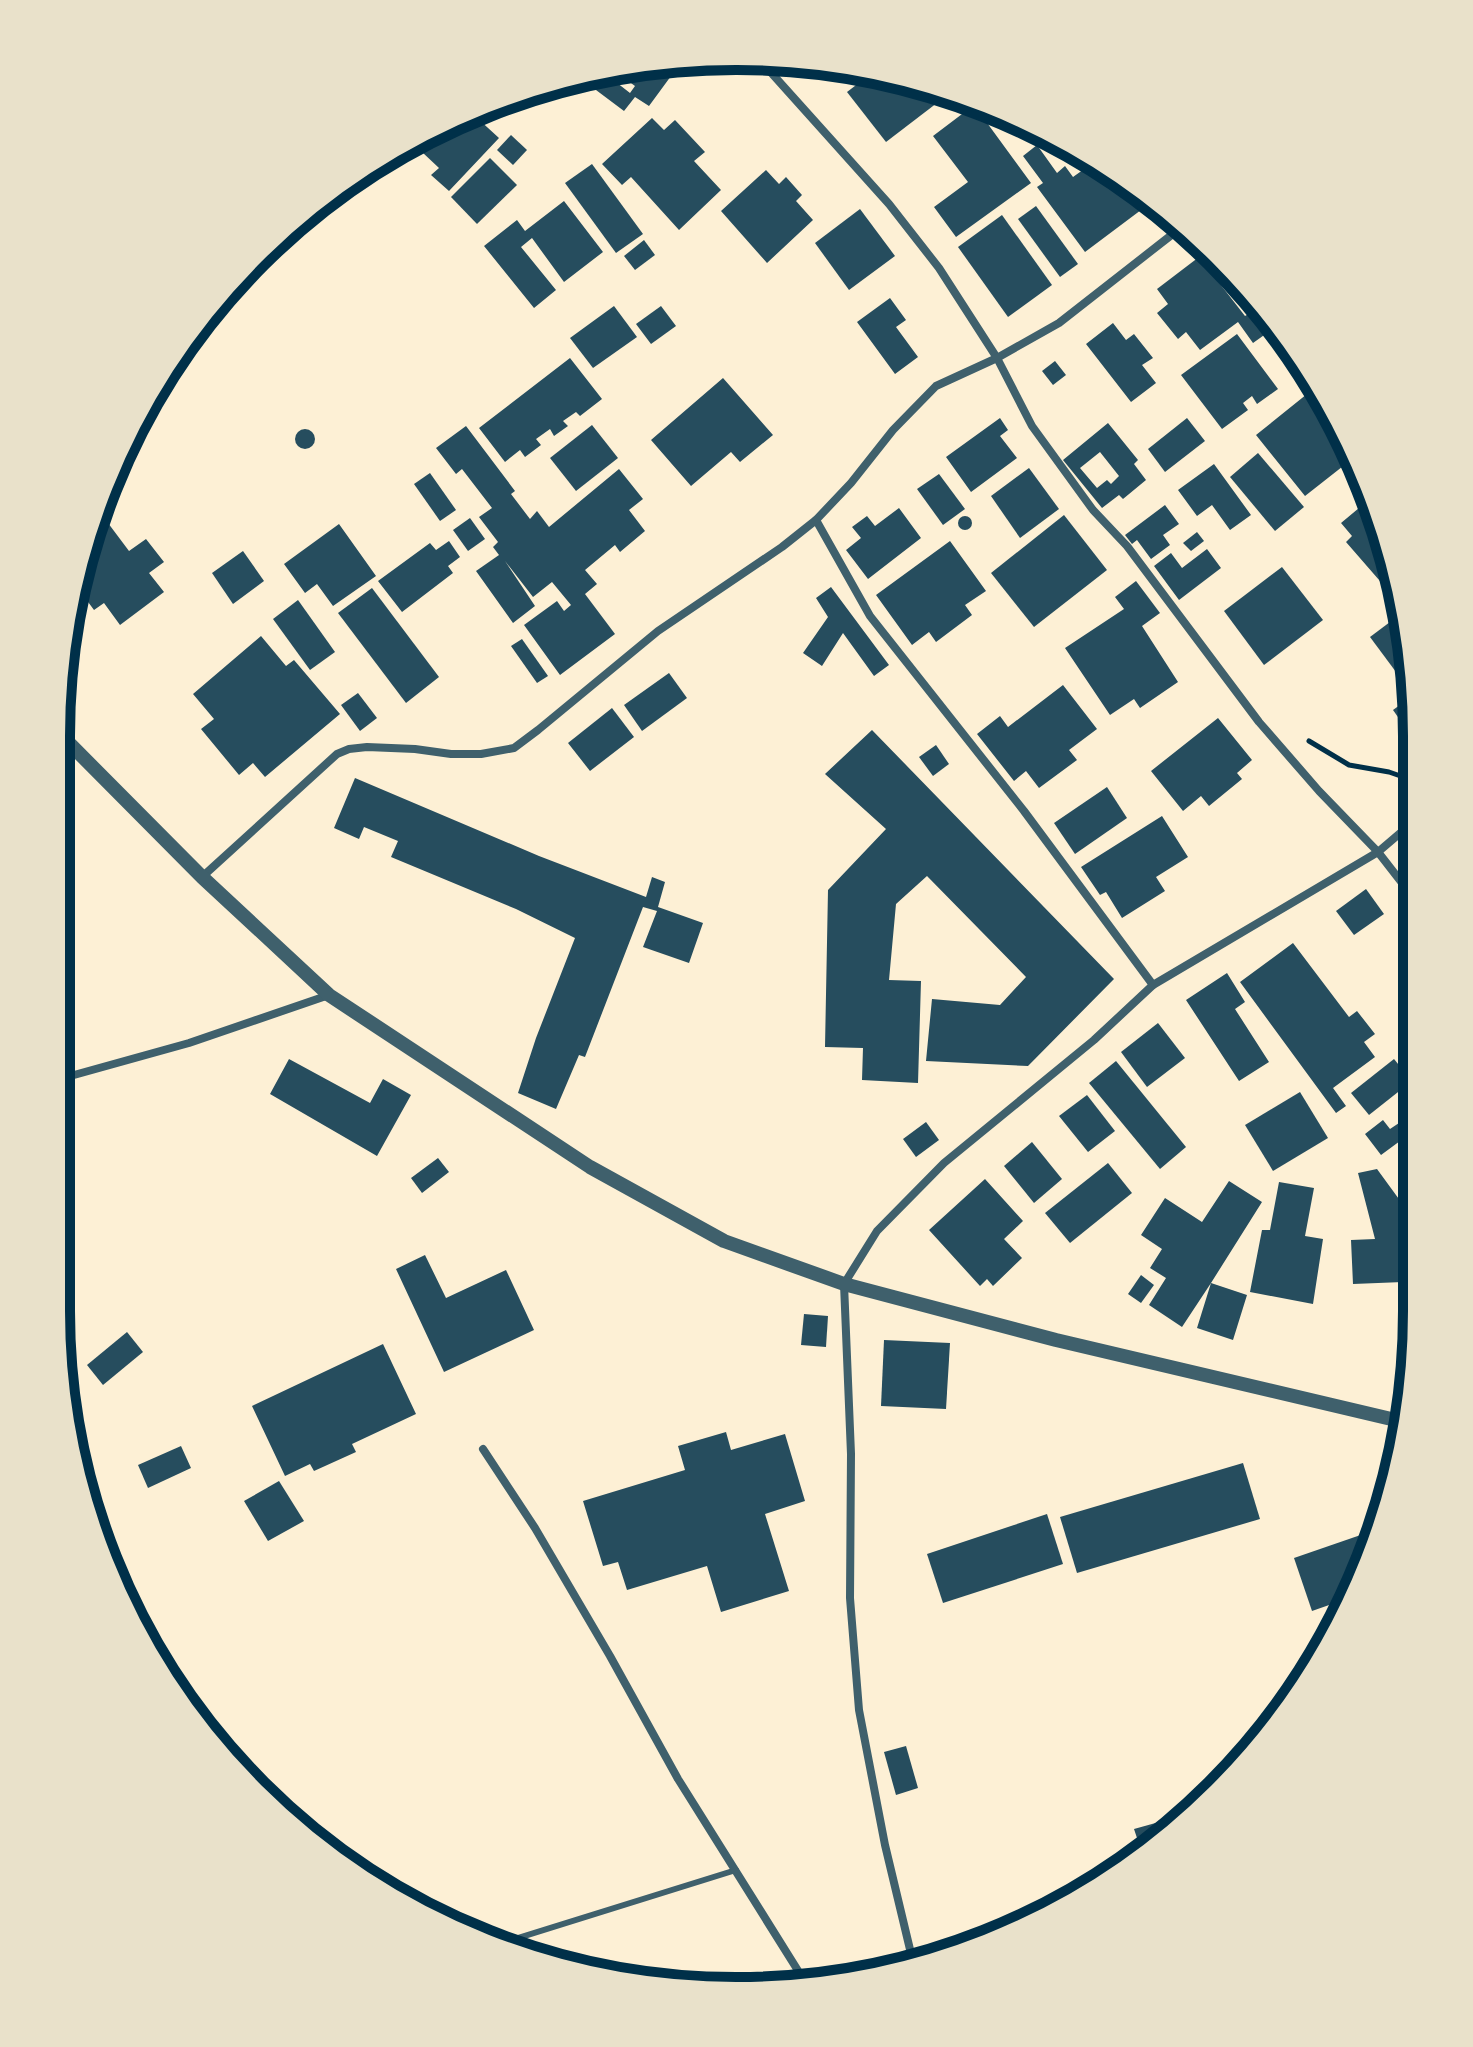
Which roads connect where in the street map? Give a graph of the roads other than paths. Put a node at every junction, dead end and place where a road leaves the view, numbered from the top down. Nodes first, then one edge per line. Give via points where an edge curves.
1 (769, 71) edge
2 (1174, 233) edge
3 (997, 358) junction
4 (816, 520) junction
5 (70, 744) edge
6 (1403, 831) edge
7 (1378, 852) junction
8 (202, 877) junction
9 (1403, 884) edge
10 (1153, 985) junction
11 (329, 995) junction
12 (70, 1076) edge
13 (844, 1284) junction
14 (1393, 1420) edge
15 (483, 1449) dead end
16 (736, 1870) junction
17 (514, 1939) edge
18 (911, 1953) edge
19 (800, 1974) edge

1 - 3 street via 897,215 939,268
2 - 3 street via 1059,323
3 - 4 street via 936,386
3 - 7 street via 1032,426 1093,510 1136,558 1259,722
4 - 8 street via 658,631 514,748 481,754 349,749 337,754
4 - 10 street via 870,616
5 - 8 street
6 - 7 street
7 - 9 street
7 - 10 street
8 - 11 street
10 - 13 street via 944,1163 877,1231
11 - 12 street
11 - 13 street via 590,1167 724,1241
13 - 14 street
13 - 18 street via 850,1598 859,1710
15 - 16 street
16 - 17 lane
16 - 19 street

